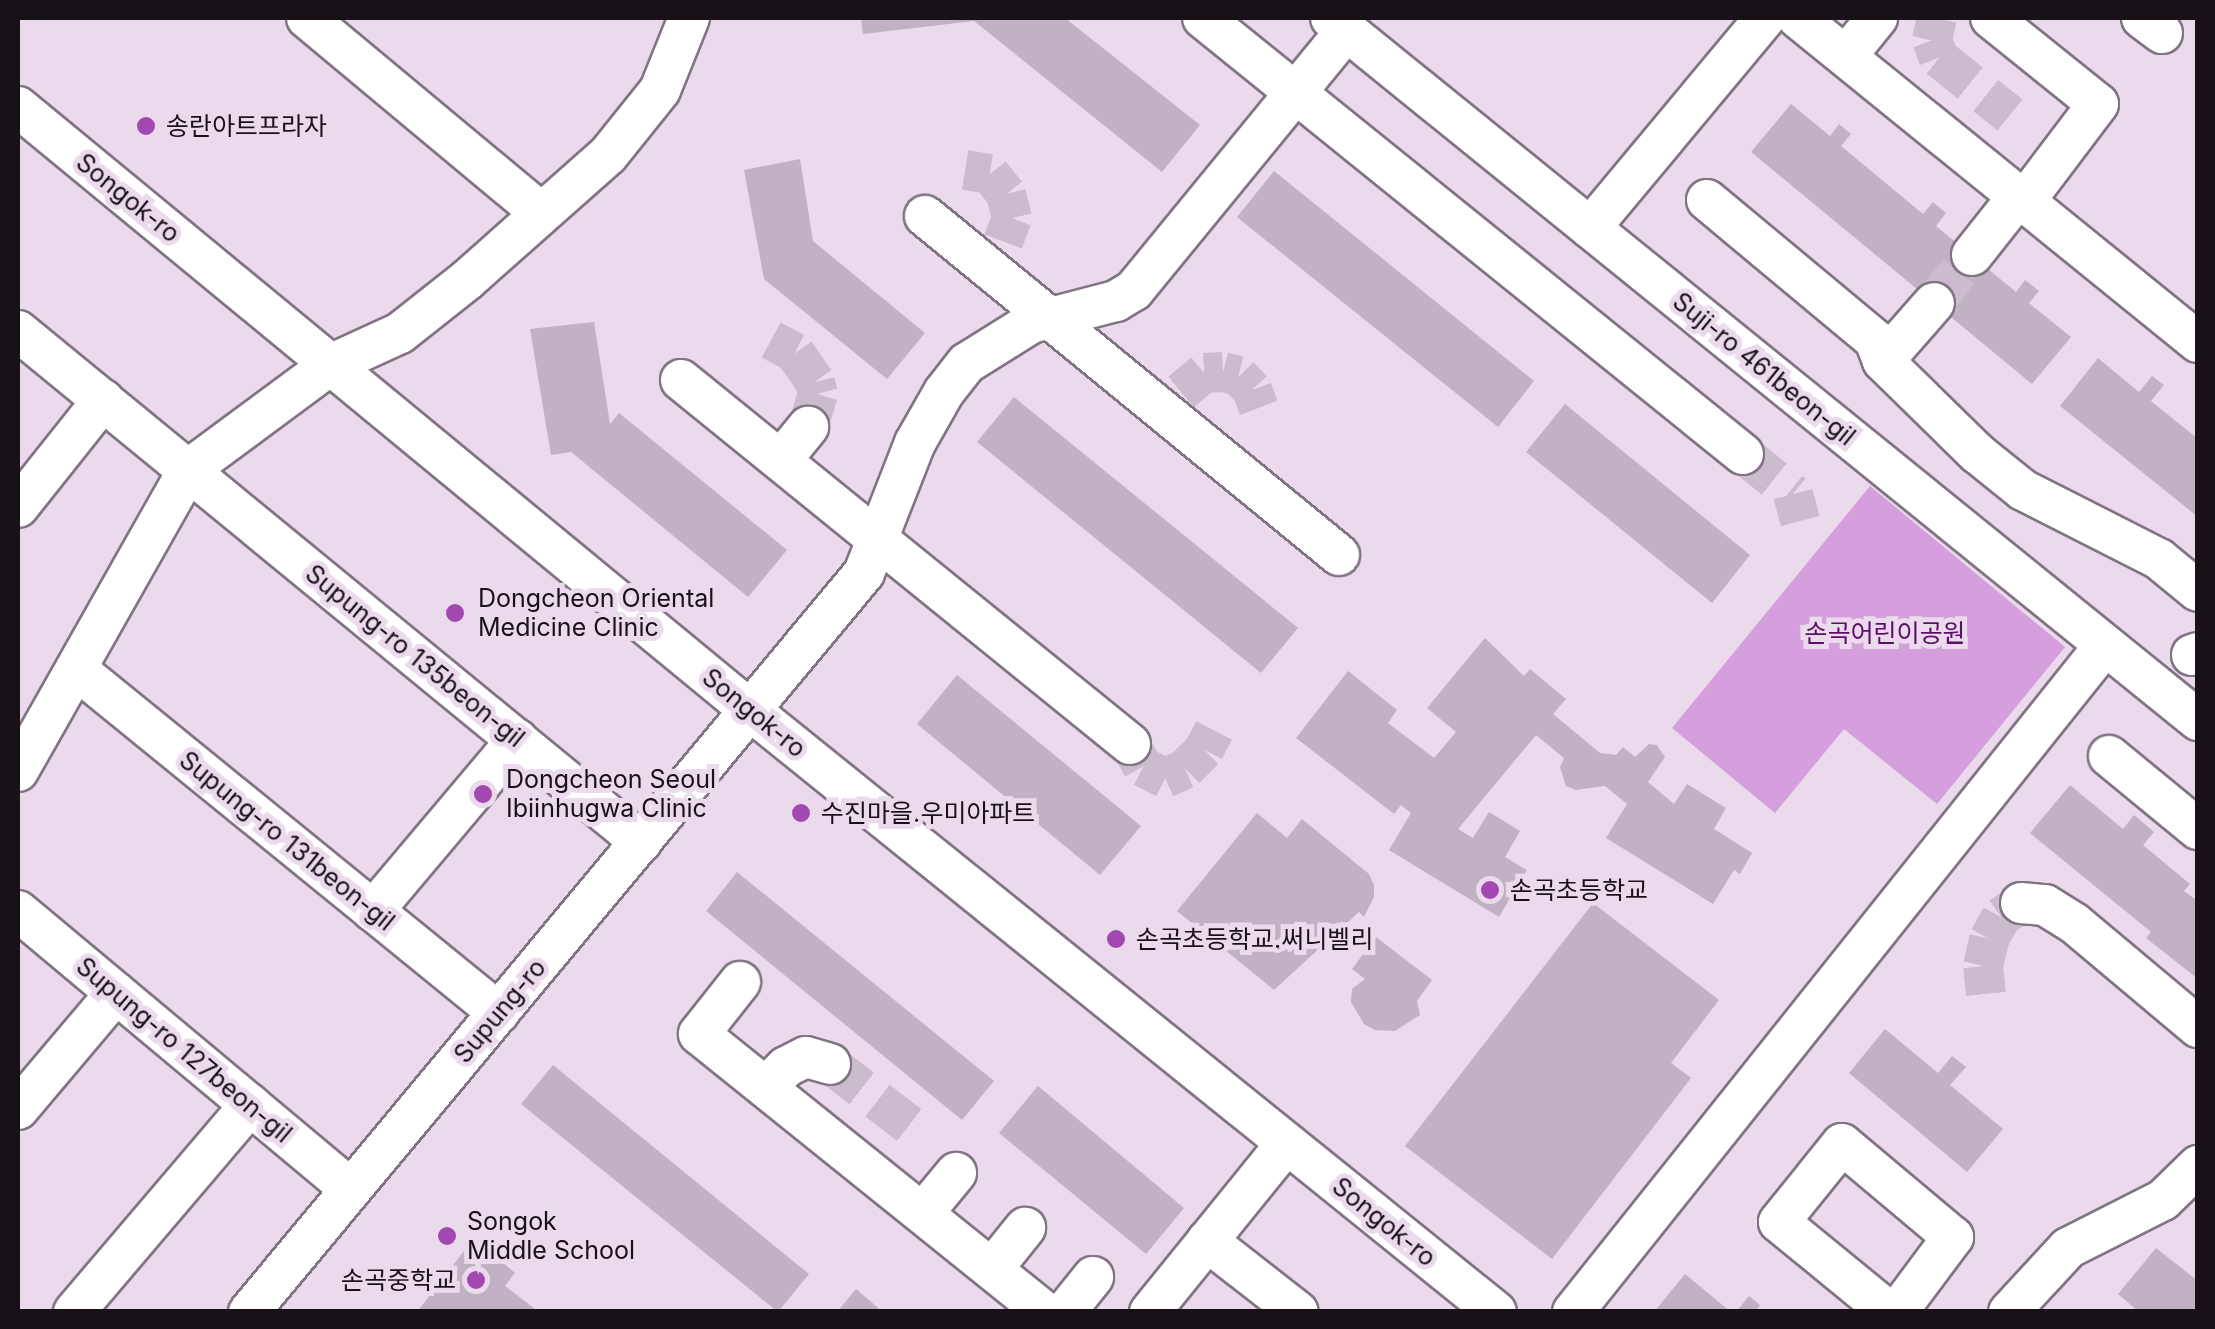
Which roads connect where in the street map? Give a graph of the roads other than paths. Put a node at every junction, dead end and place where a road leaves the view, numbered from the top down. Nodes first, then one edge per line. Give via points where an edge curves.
1 (306, 18) edge
2 (690, 18) edge
3 (1203, 18) edge
4 (1765, 18) edge
5 (1798, 18) edge
6 (1877, 18) edge
7 (1990, 18) edge
8 (1339, 24) edge
9 (1846, 55) junction
10 (1294, 94) junction
11 (18, 107) edge
12 (1708, 200) dead end
13 (2021, 200) junction
14 (540, 214) junction
15 (925, 216) dead end
16 (1590, 228) junction
17 (1972, 255) tunnel mouth
18 (1934, 303) tunnel mouth
19 (1050, 317) junction
20 (2193, 330) edge
21 (18, 331) edge
22 (1883, 361) junction
23 (330, 365) junction
24 (681, 380) dead end
25 (104, 400) junction
26 (808, 426) tunnel mouth
27 (1743, 454) tunnel mouth
28 (781, 460) junction
29 (188, 470) junction
30 (18, 506) edge
31 (877, 536) junction
32 (1339, 555) dead end
33 (2198, 591) edge
34 (2105, 645) junction
35 (76, 669) junction
36 (751, 711) junction
37 (2198, 720) edge
38 (517, 740) junction
39 (1130, 744) tunnel mouth
40 (2109, 756) dead end
41 (18, 770) edge
42 (2198, 829) edge
43 (641, 842) junction
44 (2022, 903) dead end
45 (18, 911) edge
46 (373, 911) junction
47 (740, 982) dead end
48 (116, 992) junction
49 (498, 1013) junction
50 (2198, 1027) edge
51 (830, 1064) tunnel mouth
52 (766, 1088) junction
53 (250, 1104) junction
54 (18, 1108) edge
55 (1286, 1144) junction
56 (2198, 1166) edge
57 (956, 1173) dead end
58 (352, 1189) junction
59 (923, 1213) junction
60 (1025, 1228) dead end
61 (1207, 1241) junction
62 (992, 1269) junction
63 (1093, 1277) dead end
64 (74, 1312) edge
65 (249, 1312) edge
66 (1045, 1312) edge
67 (1065, 1312) edge
68 (1150, 1312) edge
69 (1298, 1312) edge
70 (1496, 1312) edge
71 (1574, 1312) edge
72 (2009, 1312) edge

1 - 14 street
2 - 14 street via 660,90 608,155
3 - 10 street
4 - 16 street
5 - 9 street
6 - 9 street
7 - 13 street via 2098,104
8 - 10 street, Supung-ro
8 - 16 street, Suji-ro 461beon-gil
9 - 13 street
10 - 19 street, Supung-ro via 1134,290
10 - 27 street
11 - 23 street, Songok-ro
12 - 22 street via 1876,340
13 - 17 street
13 - 20 street
14 - 23 street via 400,333
15 - 19 street via 994,253
16 - 34 street, Suji-ro 461beon-gil
18 - 22 street
19 - 31 street, Supung-ro via 967,363 944,392
19 - 32 street via 1174,402
21 - 25 street, Supung-ro 135beon-gil
22 - 33 street via 2022,490 2159,560
23 - 29 street
23 - 36 street, Songok-ro
24 - 28 street
25 - 29 street, Supung-ro 135beon-gil
25 - 30 street
26 - 28 street
28 - 31 street
29 - 35 street
29 - 38 street, Supung-ro 135beon-gil
31 - 36 street, Supung-ro via 864,572
31 - 39 street
34 - 37 street, Suji-ro 461beon-gil
34 - 71 street
35 - 41 street
35 - 46 street, Supung-ro 131beon-gil
36 - 43 street, Supung-ro
36 - 55 street, Songok-ro
38 - 43 street, Supung-ro 135beon-gil
38 - 46 street
40 - 42 street
43 - 49 street, Supung-ro
44 - 50 street via 2045,906 2074,924
45 - 48 street, Supung-ro 127beon-gil
46 - 49 street, Supung-ro 131beon-gil
47 - 52 street via 699,1034
48 - 53 street, Supung-ro 127beon-gil
48 - 54 street
49 - 58 street, Supung-ro
51 - 52 street via 806,1057
52 - 59 street
53 - 58 street, Supung-ro 127beon-gil
53 - 64 street
55 - 61 street
55 - 70 street, Songok-ro
56 - 72 street via 2163,1200 2068,1248
57 - 59 street
58 - 65 street, Supung-ro
59 - 62 street
60 - 62 street
61 - 68 street
61 - 69 street
62 - 66 street
63 - 67 street

